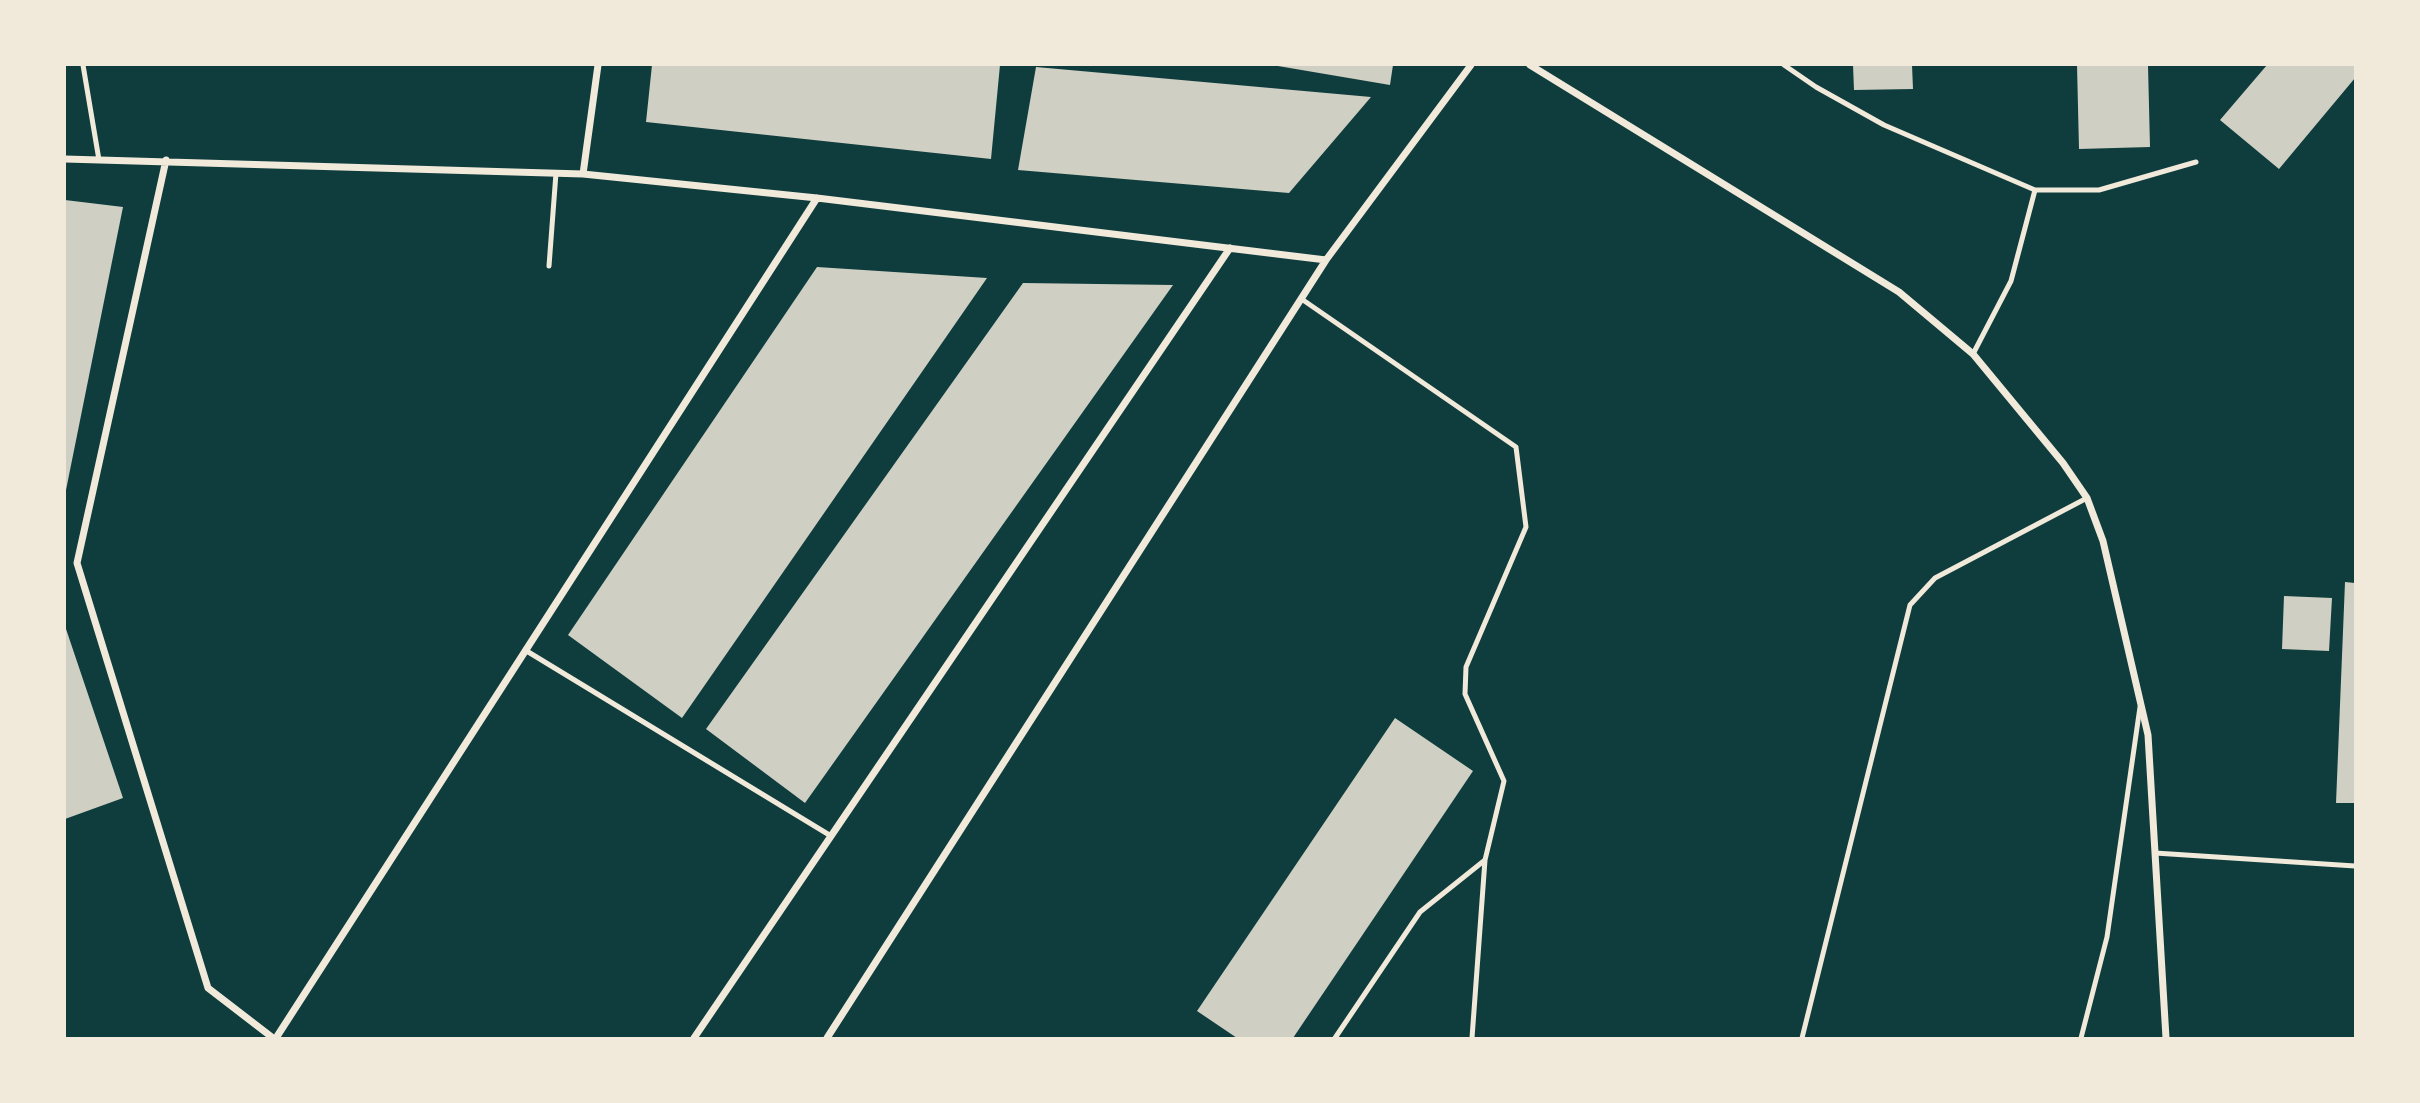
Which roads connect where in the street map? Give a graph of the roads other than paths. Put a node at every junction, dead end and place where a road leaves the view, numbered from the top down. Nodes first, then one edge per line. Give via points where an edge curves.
1 (83, 65) edge
2 (598, 65) edge
3 (1471, 65) edge
4 (1530, 65) edge
5 (1784, 65) edge
6 (65, 159) edge
7 (99, 160) junction
8 (166, 160) junction
9 (2196, 162) dead end
10 (556, 173) junction
11 (583, 174) junction
12 (2035, 190) junction
13 (817, 198) junction
14 (1230, 248) junction
15 (1326, 260) junction
16 (549, 266) dead end
17 (1303, 300) junction
18 (1973, 354) junction
19 (2087, 498) junction
20 (525, 650) junction
21 (2140, 702) junction
22 (831, 836) junction
23 (2155, 853) junction
24 (1485, 860) junction
25 (2355, 866) edge
26 (274, 1038) edge
27 (694, 1038) edge
28 (827, 1038) edge
29 (1335, 1038) edge
30 (1472, 1038) edge
31 (1802, 1038) edge
32 (2081, 1038) edge
33 (2166, 1038) edge

1 - 7 lane
2 - 11 street
3 - 15 street
4 - 18 street via 1899,292
5 - 12 lane via 1884,125
6 - 7 street
7 - 8 street
8 - 10 street
8 - 26 street via 77,563 208,988
9 - 12 lane via 2099,190
10 - 11 street
10 - 16 lane
11 - 13 street
12 - 18 lane via 2011,281
13 - 14 street
13 - 20 street
14 - 15 street
14 - 22 street
15 - 17 street
17 - 24 lane via 1516,447 1526,527 1466,667 1465,694 1504,781
17 - 28 street
18 - 19 street
19 - 21 street via 2104,541
19 - 31 lane via 1935,578 1910,605
20 - 22 lane
20 - 26 street
21 - 23 street via 2148,735
21 - 32 lane via 2107,937
22 - 27 street
23 - 25 lane
23 - 33 street
24 - 29 lane via 1420,912
24 - 30 lane

